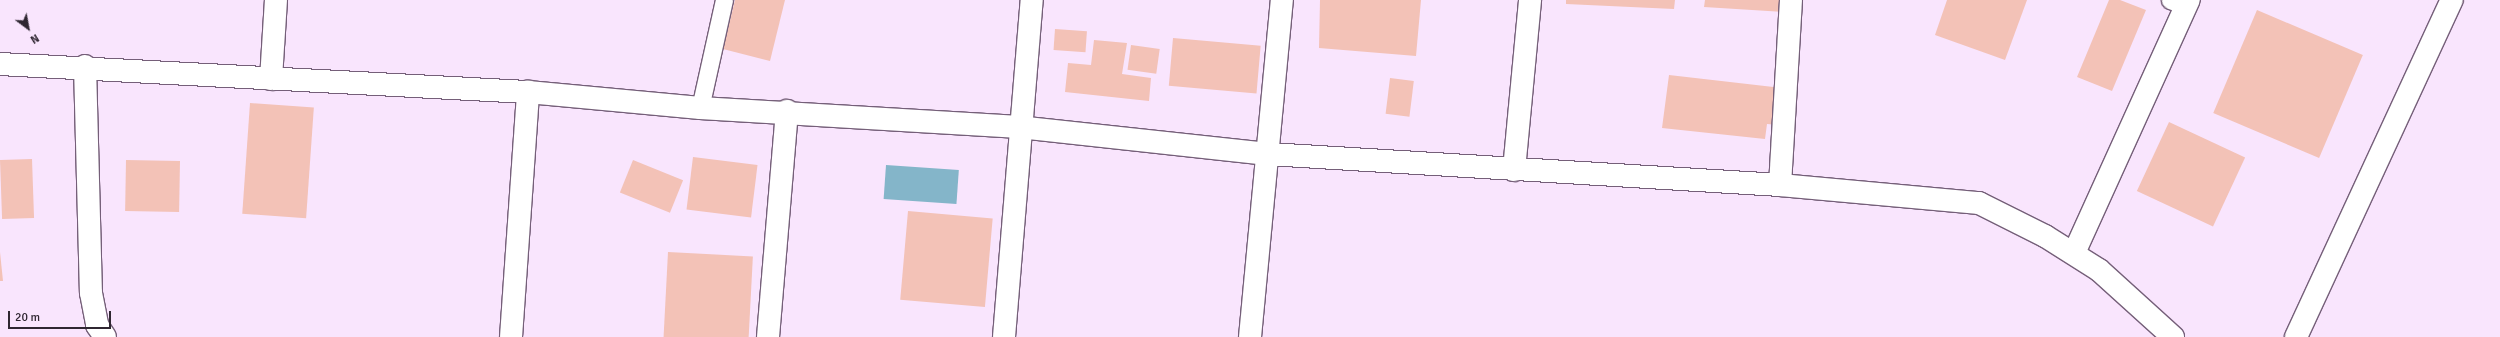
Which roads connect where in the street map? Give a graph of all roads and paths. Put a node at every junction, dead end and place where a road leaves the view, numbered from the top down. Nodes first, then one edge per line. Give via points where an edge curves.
1 (276, 0) edge
2 (724, 0) edge
3 (1032, 0) edge
4 (1282, 0) edge
5 (1530, 0) edge
6 (1791, 0) edge
7 (2452, 0) edge
8 (2182, 2) edge
9 (0, 64) edge
10 (85, 66) junction
11 (271, 79) junction
12 (528, 92) junction
13 (700, 108) junction
14 (787, 111) junction
15 (1019, 127) junction
16 (1269, 154) junction
17 (1514, 170) junction
18 (1780, 185) junction
19 (2074, 254) junction
20 (105, 337) edge
21 (511, 337) edge
22 (768, 337) edge
23 (1004, 337) edge
24 (1250, 337) edge
25 (2173, 337) edge
26 (2296, 337) edge

1 - 11 street
2 - 13 lane
3 - 15 street
4 - 16 street
5 - 17 street
6 - 18 street
7 - 26 street
8 - 19 street
9 - 10 street
10 - 11 street
10 - 20 street via 91,294 97,325
11 - 12 street
12 - 13 street
12 - 21 street
13 - 14 street
14 - 15 street
14 - 22 street
15 - 16 street
15 - 23 street
16 - 17 street
16 - 24 street
17 - 18 street
18 - 19 street via 1979,203
19 - 25 street via 2099,270

